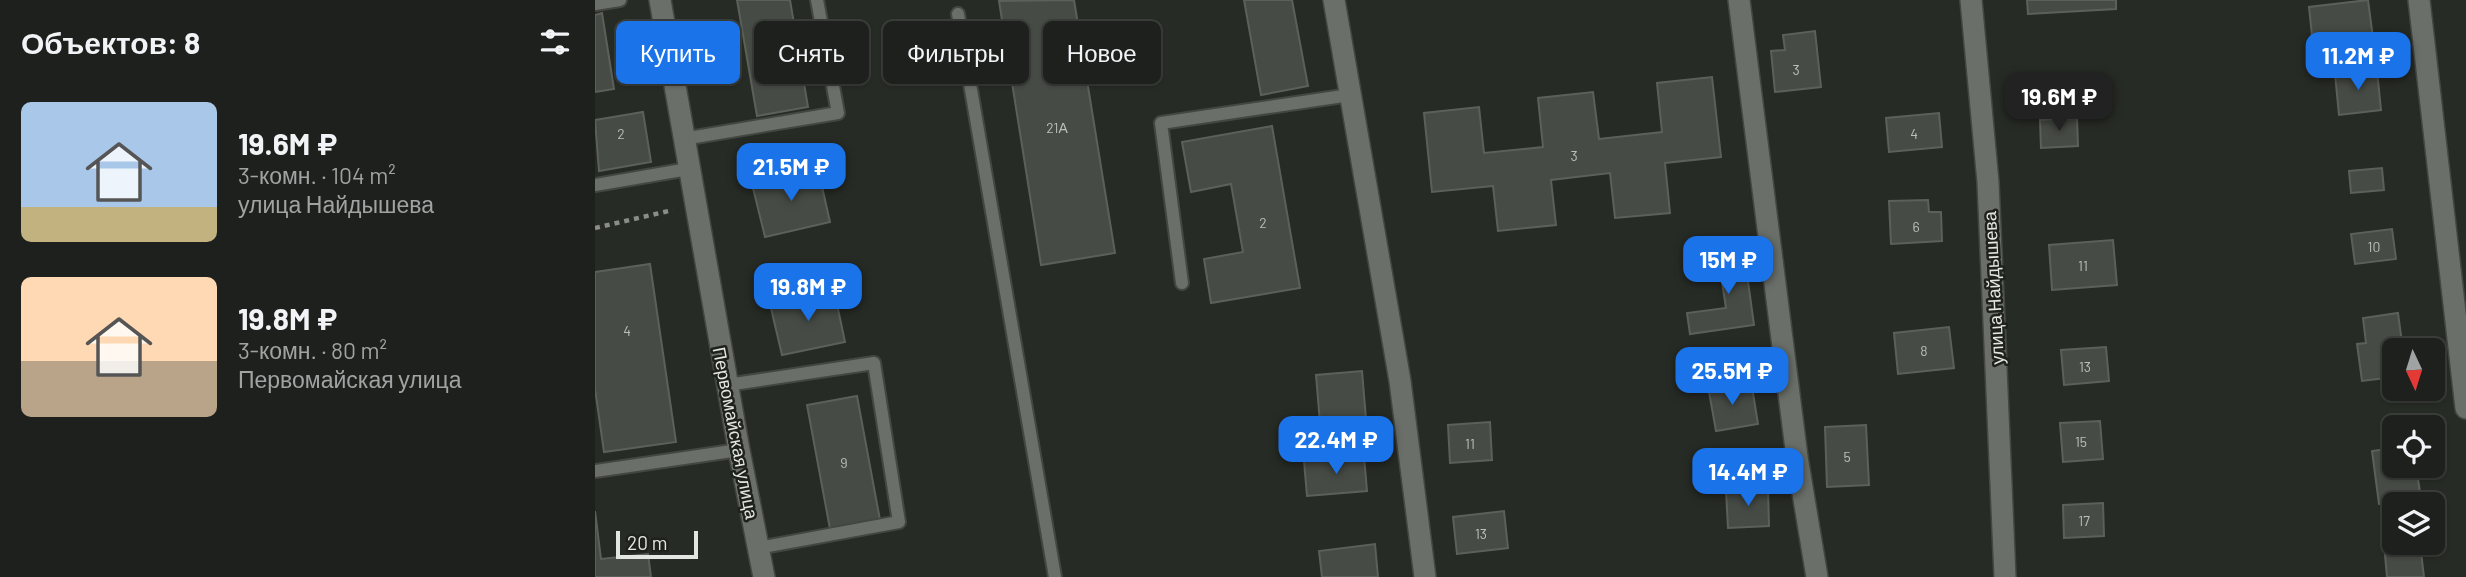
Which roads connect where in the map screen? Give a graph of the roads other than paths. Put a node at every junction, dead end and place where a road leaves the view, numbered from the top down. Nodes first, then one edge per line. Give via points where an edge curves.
1 (620, 0) edge
2 (660, 0) edge
3 (817, 0) edge
4 (1334, 0) edge
5 (1739, 0) edge
6 (1972, 0) edge
7 (2419, 0) edge
8 (595, 4) edge
9 (958, 14) dead end
10 (1350, 95) junction
11 (683, 139) junction
12 (688, 169) junction
13 (595, 185) edge
14 (1182, 283) dead end
15 (727, 385) junction
16 (2466, 408) edge
17 (739, 450) junction
18 (595, 471) edge
19 (758, 548) junction
20 (764, 577) edge
21 (1055, 577) edge
22 (1425, 577) edge
23 (1817, 577) edge
24 (2005, 577) edge

1 - 8 lane
2 - 11 street, Первомайская улица
3 - 11 lane via 838,113
4 - 10 street
5 - 23 street via 1797,457
6 - 24 street, улица Найдышева via 1988,182
7 - 16 street
9 - 21 lane
10 - 14 lane via 1161,123
10 - 22 street via 1400,381
11 - 12 street, Первомайская улица
12 - 13 lane
12 - 15 street, Первомайская улица
15 - 17 street, Первомайская улица
15 - 19 lane via 874,363 899,522
17 - 18 lane
17 - 19 street, Первомайская улица
19 - 20 street, Первомайская улица

